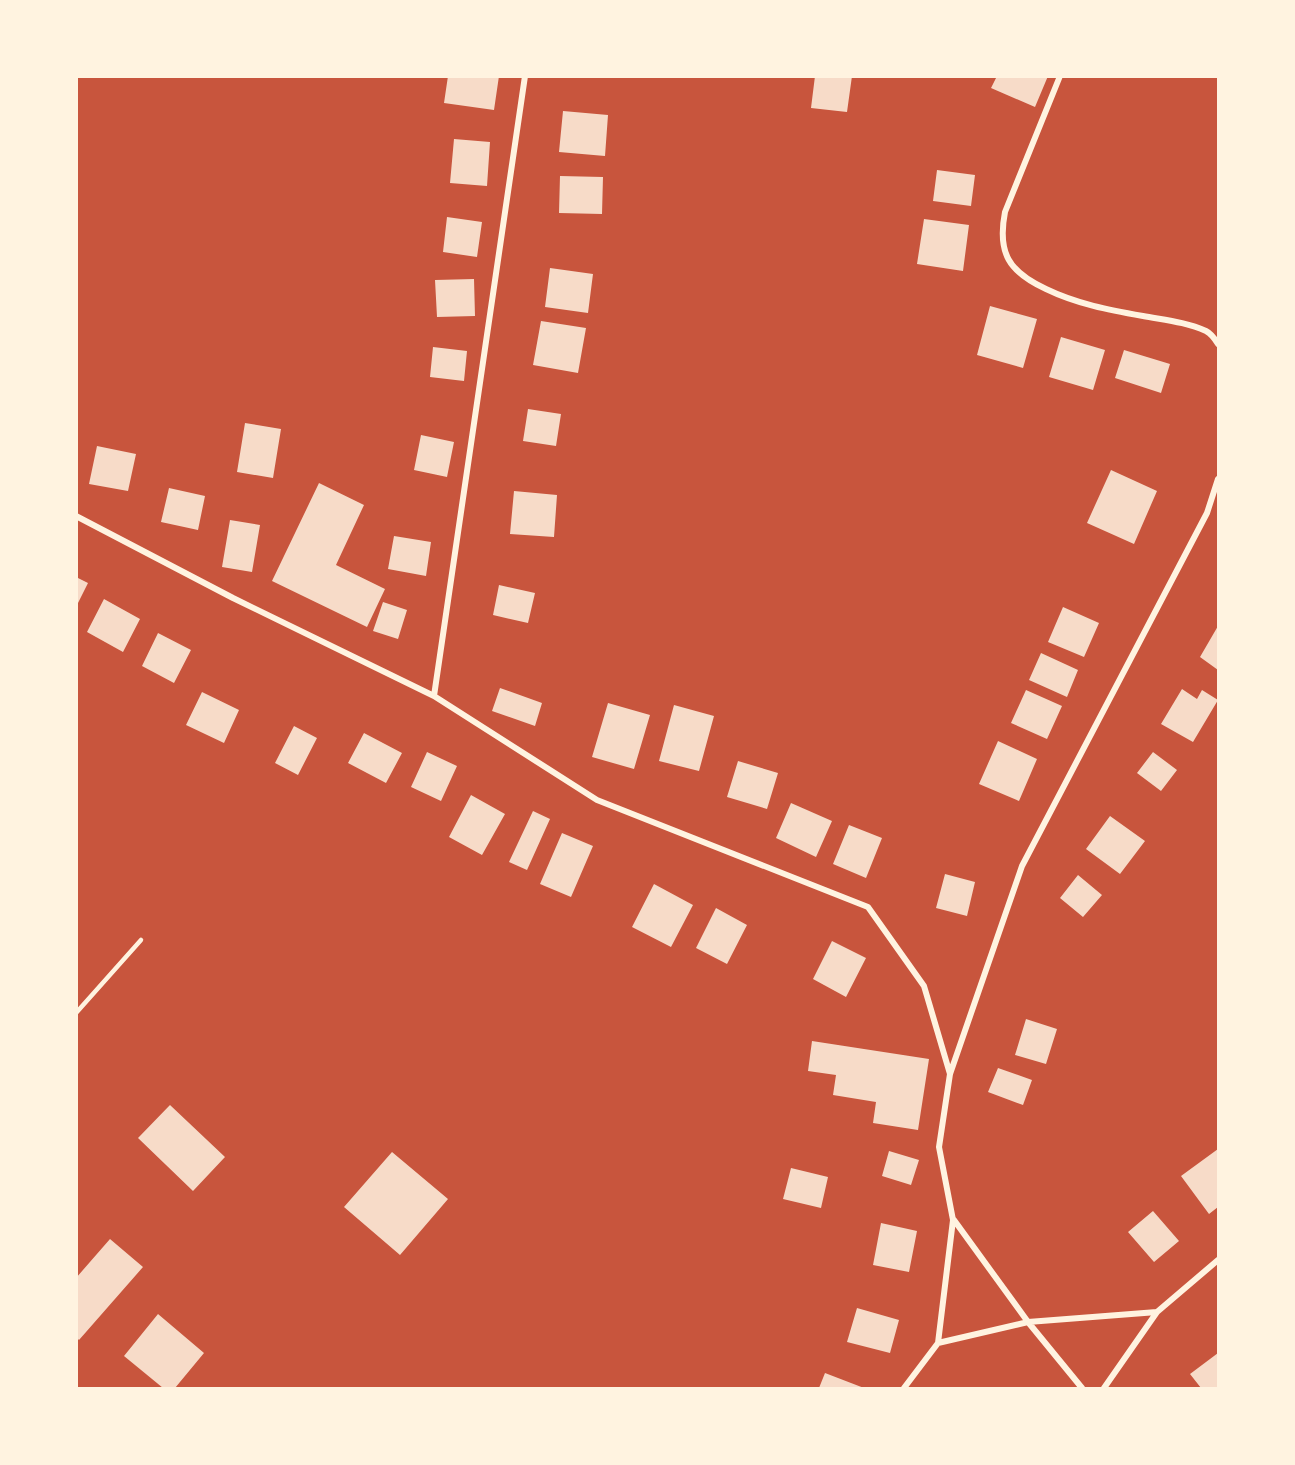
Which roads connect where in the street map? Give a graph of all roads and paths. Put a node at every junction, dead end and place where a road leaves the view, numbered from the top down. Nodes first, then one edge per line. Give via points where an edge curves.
1 (525, 76) edge
2 (1060, 76) edge
3 (1218, 344) edge
4 (1218, 479) edge
5 (76, 516) edge
6 (434, 696) junction
7 (141, 940) dead end
8 (76, 1012) edge
9 (951, 1074) junction
10 (953, 1220) junction
11 (1218, 1260) edge
12 (1157, 1312) junction
13 (1028, 1322) junction
14 (938, 1343) junction
15 (904, 1389) edge
16 (1082, 1389) edge
17 (1104, 1389) edge

1 - 6 street
2 - 3 street via 1005,212 1001,231 1012,266 1025,279 1068,299 1181,323 1209,332
4 - 9 street via 1207,513 1022,866
5 - 6 street
6 - 9 street via 597,801 868,906 924,986
7 - 8 lane
9 - 10 street via 939,1147
10 - 13 street
10 - 14 street
11 - 12 street
12 - 13 street
12 - 17 street
13 - 14 street
13 - 16 street
14 - 15 street

